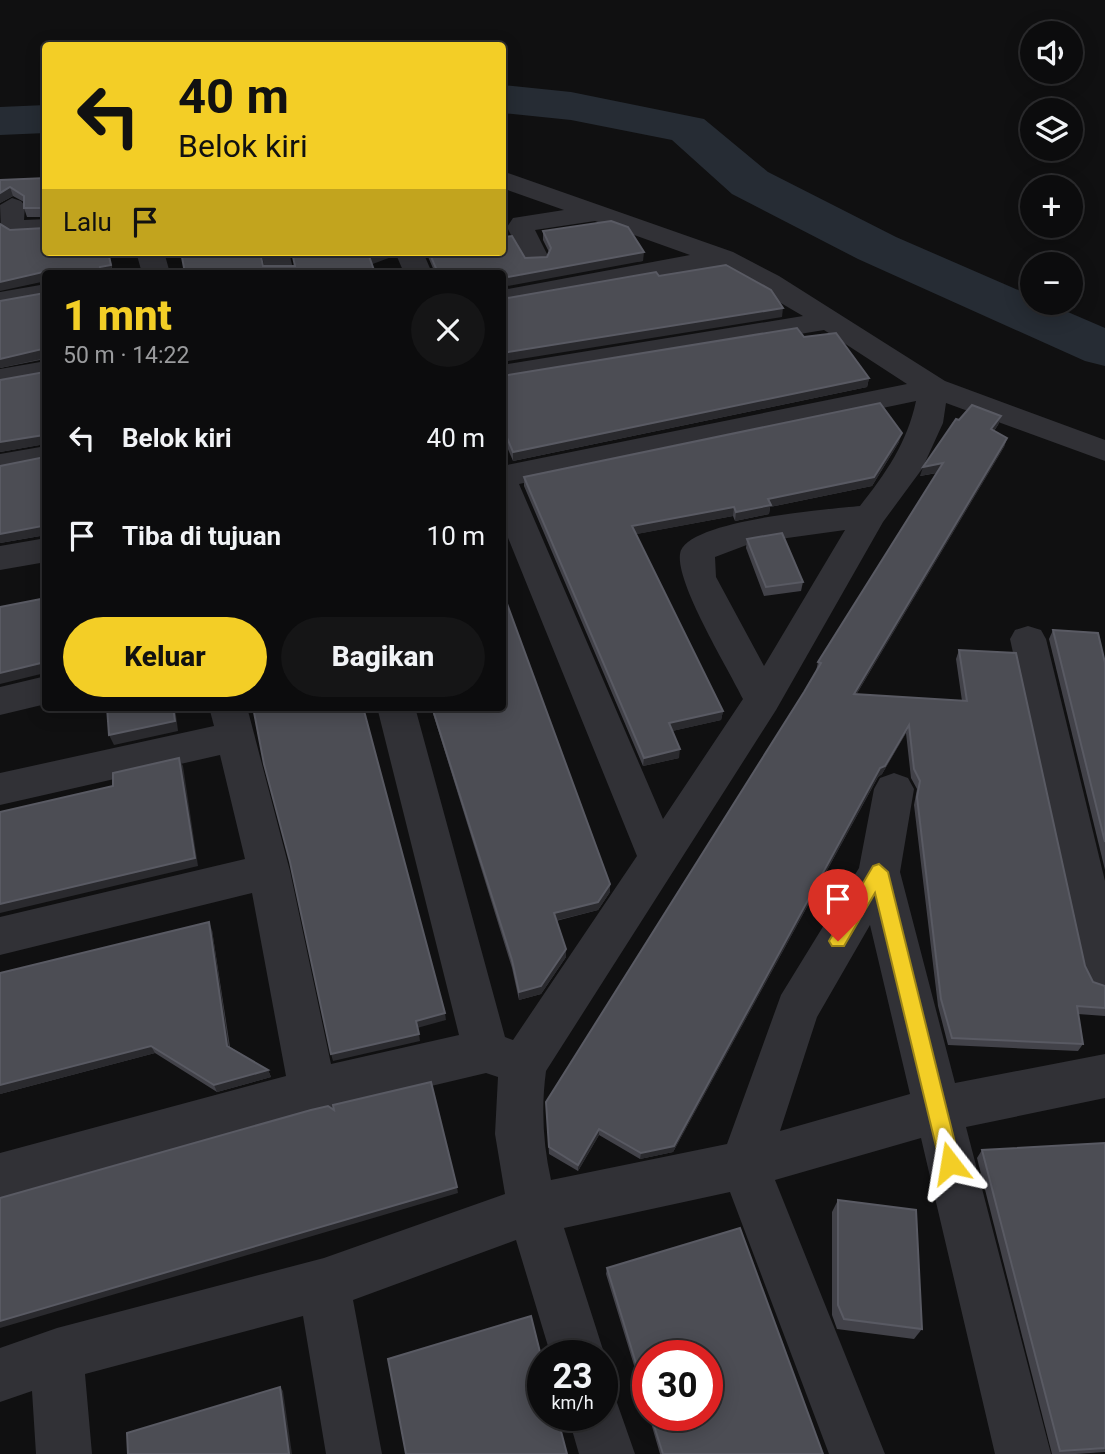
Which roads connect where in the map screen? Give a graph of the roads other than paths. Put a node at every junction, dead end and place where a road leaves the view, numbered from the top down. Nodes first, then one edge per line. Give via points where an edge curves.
1 (506, 180) edge
2 (12, 206) dead end
3 (597, 214) junction
4 (42, 227) edge
5 (536, 258) edge
6 (723, 258) junction
7 (42, 293) edge
8 (506, 297) edge
9 (0, 300) edge
10 (827, 321) junction
11 (42, 371) edge
12 (506, 373) edge
13 (0, 378) edge
14 (934, 388) junction
15 (1105, 451) edge
16 (42, 457) edge
17 (0, 464) edge
18 (506, 476) edge
19 (506, 492) edge
20 (870, 516) junction
21 (42, 551) edge
22 (0, 558) edge
23 (1028, 639) dead end
24 (42, 691) edge
25 (763, 700) junction
26 (0, 701) edge
27 (397, 711) edge
28 (230, 722) edge
29 (0, 789) edge
30 (894, 789) dead end
31 (659, 859) junction
32 (269, 872) junction
33 (879, 872) junction
34 (0, 936) edge
35 (1105, 973) edge
36 (505, 1058) junction
37 (1105, 1076) edge
38 (313, 1091) junction
39 (937, 1110) junction
40 (744, 1165) junction
41 (0, 1178) edge
42 (534, 1209) junction
43 (324, 1284) junction
44 (573, 1340) edge
45 (57, 1355) junction
46 (0, 1375) edge
47 (600, 1431) edge
48 (64, 1454) edge
49 (354, 1454) edge
50 (607, 1454) edge
51 (857, 1454) edge
52 (1023, 1454) edge

1 - 3 street
2 - 4 street via 10,225 14,228
3 - 5 street via 522,224
3 - 6 street
6 - 8 street
6 - 10 street
7 - 9 street
10 - 12 street
10 - 14 street
11 - 13 street
14 - 15 street
14 - 18 street
14 - 20 street via 915,453
16 - 17 street
19 - 31 street
20 - 25 street
20 - 25 street via 731,536 697,552 699,577
21 - 22 street
23 - 35 street
24 - 26 street
25 - 31 street
27 - 36 street
28 - 29 street
28 - 32 street
30 - 33 street
31 - 36 street
32 - 34 street
32 - 38 street
33 - 39 street
33 - 40 street via 797,1010
36 - 38 street
36 - 42 street via 518,1087 518,1125
37 - 39 street
38 - 41 street
39 - 40 street
39 - 52 street
40 - 42 street
40 - 51 street
42 - 43 street
42 - 44 street
43 - 45 street
43 - 49 street
45 - 46 street
45 - 48 street
47 - 50 street

